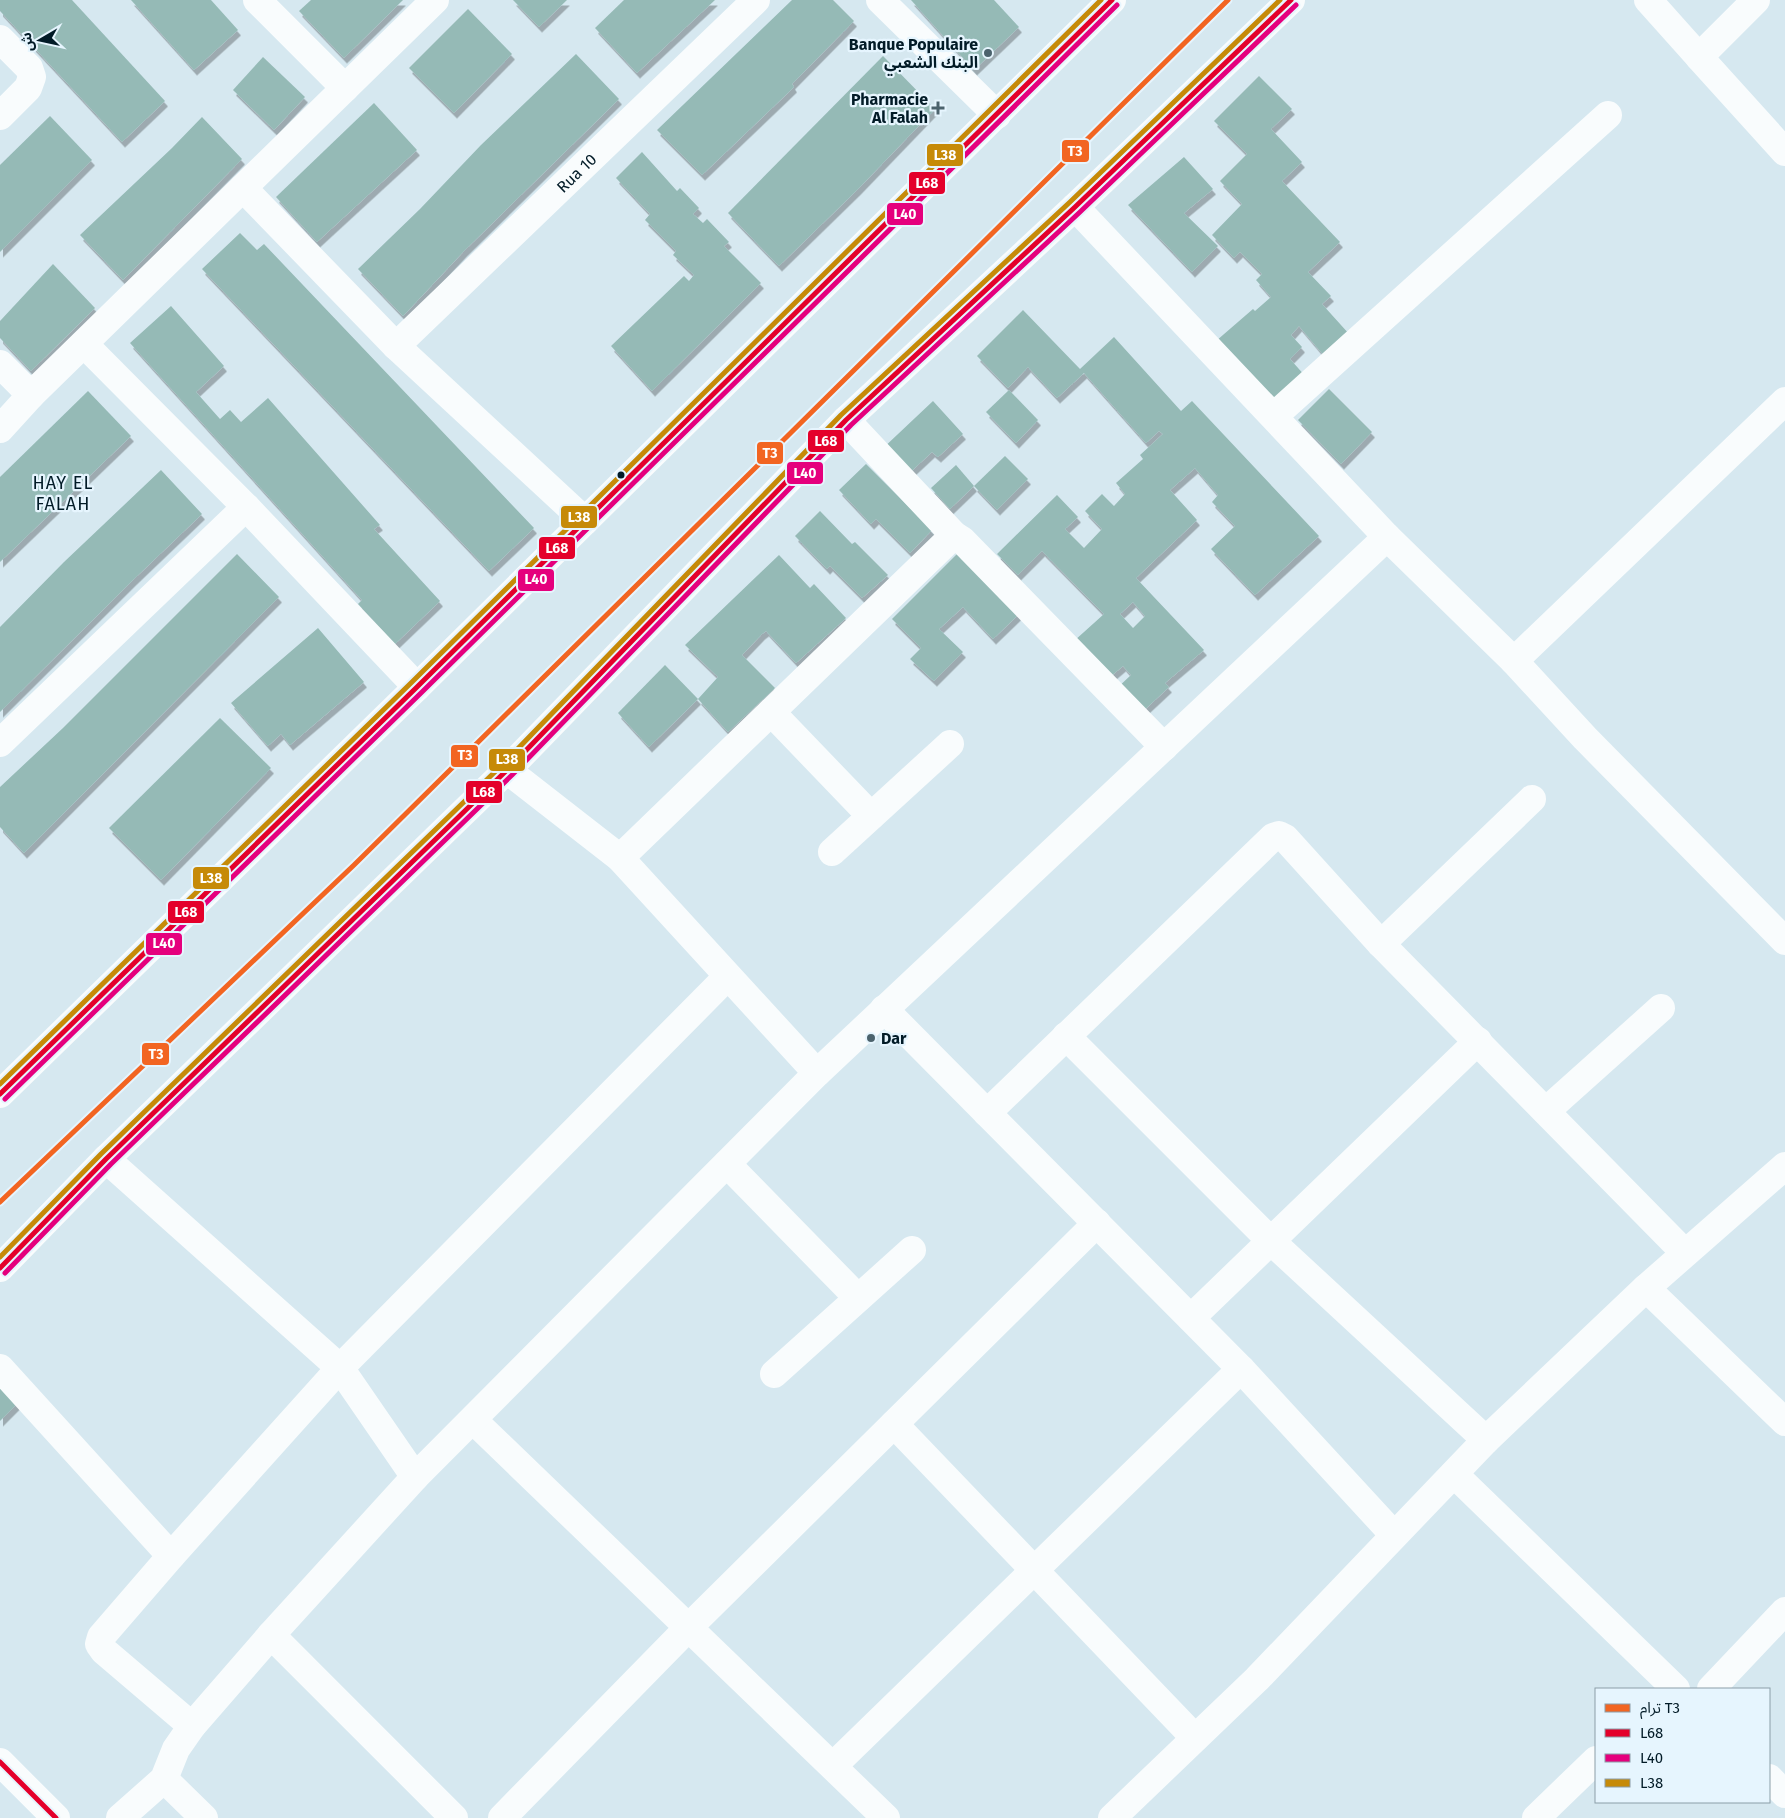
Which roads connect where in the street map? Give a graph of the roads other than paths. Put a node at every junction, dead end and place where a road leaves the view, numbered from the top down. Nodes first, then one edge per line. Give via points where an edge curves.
1 (257, 0) edge
2 (435, 0) edge
3 (756, 0) edge
4 (880, 0) edge
5 (1112, 0) edge
6 (1291, 0) edge
7 (1648, 0) edge
8 (1756, 0) edge
9 (0, 39) edge
10 (1699, 57) junction
11 (345, 88) junction
12 (997, 115) junction
13 (1608, 115) dead end
14 (0, 116) edge
15 (1785, 152) edge
16 (244, 188) junction
17 (1075, 207) junction
18 (84, 344) junction
19 (396, 346) junction
20 (0, 364) edge
21 (32, 395) junction
22 (1785, 401) edge
23 (1274, 416) junction
24 (846, 420) junction
25 (0, 429) edge
26 (246, 507) junction
27 (585, 521) junction
28 (954, 535) junction
29 (1387, 537) junction
30 (1514, 661) junction
31 (417, 687) junction
32 (771, 712) junction
33 (0, 743) edge
34 (950, 744) dead end
35 (1164, 747) junction
36 (507, 770) junction
37 (1532, 799) dead end
38 (870, 816) junction
39 (832, 852) dead end
40 (620, 858) junction
41 (1785, 941) edge
42 (1382, 944) junction
43 (727, 977) junction
44 (1661, 1008) dead end
45 (884, 1009) junction
46 (1066, 1036) junction
47 (1478, 1041) junction
48 (817, 1073) junction
49 (0, 1094) edge
50 (1546, 1110) junction
51 (987, 1113) junction
52 (106, 1159) junction
53 (727, 1164) junction
54 (1785, 1166) edge
55 (1096, 1223) junction
56 (1272, 1242) junction
57 (912, 1250) dead end
58 (1685, 1253) junction
59 (0, 1268) edge
60 (1646, 1288) junction
61 (858, 1298) junction
62 (1191, 1318) junction
63 (0, 1368) edge
64 (340, 1368) junction
65 (1241, 1369) junction
66 (774, 1374) dead end
67 (473, 1420) junction
68 (1785, 1422) edge
69 (894, 1424) junction
70 (1486, 1440) junction
71 (1454, 1474) junction
72 (415, 1477) junction
73 (1394, 1535) junction
74 (171, 1556) junction
75 (1035, 1569) junction
76 (1785, 1611) edge
77 (688, 1628) junction
78 (271, 1635) junction
79 (1673, 1688) edge
80 (1712, 1688) edge
81 (192, 1726) junction
82 (1195, 1738) junction
83 (1595, 1761) edge
84 (0, 1762) edge
85 (833, 1766) junction
86 (164, 1779) junction
87 (1770, 1779) edge
88 (1785, 1794) edge
89 (56, 1818) edge
90 (120, 1818) edge
91 (204, 1818) edge
92 (454, 1818) edge
93 (502, 1818) edge
94 (886, 1818) edge
95 (1112, 1818) edge
96 (1536, 1818) edge

1 - 11 street
2 - 11 street
3 - 19 street, Rua 10
4 - 12 street
5 - 12 street
6 - 17 street
7 - 10 street
8 - 10 street
9 - 14 street via 29,68 32,77 28,88
10 - 15 street
11 - 16 street
12 - 27 street
13 - 23 street
16 - 18 street
16 - 19 street
17 - 23 street
17 - 24 street
18 - 21 street
18 - 26 street
19 - 27 street
20 - 21 street
21 - 25 street
22 - 30 street
23 - 29 street
24 - 28 street
24 - 36 street
26 - 31 street
26 - 33 street
27 - 31 street
28 - 32 street
28 - 35 street
29 - 30 street
29 - 35 street
30 - 41 street via 1585,738
31 - 49 street
32 - 38 street
32 - 40 street
34 - 38 street
35 - 45 street
36 - 40 street
36 - 52 street
37 - 42 street
38 - 39 street
40 - 43 street
42 - 46 street via 1285,838 1275,836
42 - 47 street
43 - 48 street
43 - 64 street
44 - 50 street
45 - 48 street
45 - 51 street
46 - 51 street
46 - 56 street
47 - 50 street
47 - 56 street
48 - 53 street
50 - 58 street
51 - 55 street
52 - 59 street
52 - 64 street
53 - 61 street
53 - 67 street
54 - 58 street
55 - 62 street
55 - 69 street
56 - 62 street
56 - 70 street
57 - 61 street
58 - 60 street
60 - 68 street
60 - 70 street
61 - 66 street
62 - 65 street
63 - 74 street
64 - 72 street
64 - 74 street
65 - 73 street
65 - 75 street
67 - 72 street
67 - 77 street
69 - 75 street
69 - 77 street
70 - 71 street
71 - 73 street
71 - 79 street
72 - 78 street
73 - 82 street via 1257,1679
74 - 81 street via 101,1637 99,1644
75 - 82 street
75 - 85 street
76 - 80 street
77 - 85 street
77 - 93 street
78 - 81 street
78 - 92 street
81 - 86 street via 176,1749
82 - 95 street
83 - 96 street
84 - 89 street
85 - 94 street
86 - 90 street
86 - 91 street
87 - 88 street

